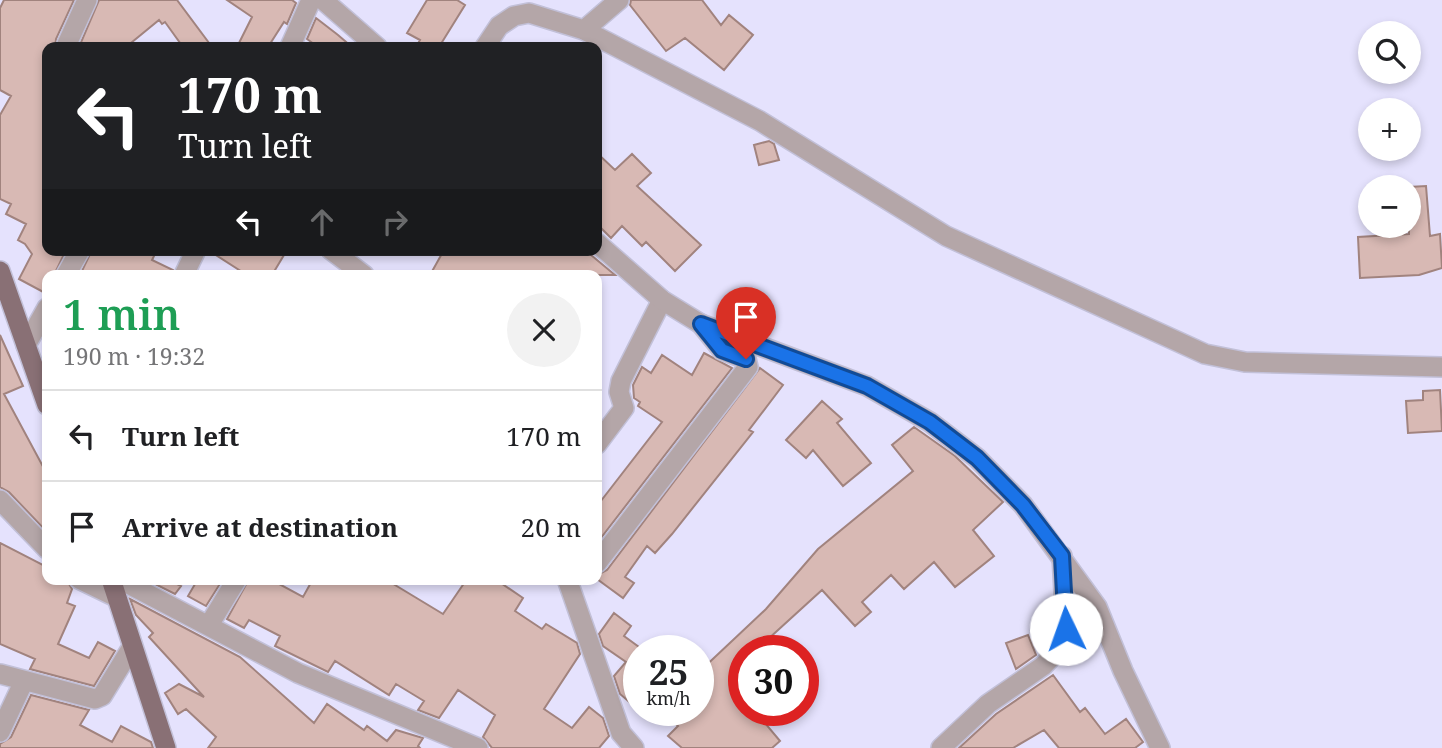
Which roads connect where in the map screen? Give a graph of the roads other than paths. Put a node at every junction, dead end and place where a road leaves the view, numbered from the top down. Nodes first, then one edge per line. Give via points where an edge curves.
1 (87, 0) edge
2 (311, 0) edge
3 (323, 0) edge
4 (619, 0) edge
5 (584, 30) junction
6 (68, 42) edge
7 (292, 42) edge
8 (371, 42) edge
9 (488, 42) edge
10 (602, 247) edge
11 (339, 256) edge
12 (357, 270) edge
13 (0, 271) edge
14 (662, 300) junction
15 (42, 317) edge
16 (701, 324) junction
17 (26, 345) junction
18 (1442, 367) edge
19 (42, 391) edge
20 (602, 437) edge
21 (0, 500) edge
22 (42, 544) edge
23 (1062, 556) junction
24 (602, 557) edge
25 (115, 585) edge
26 (233, 585) edge
27 (575, 585) edge
28 (209, 625) junction
29 (132, 647) junction
30 (0, 674) edge
31 (24, 681) junction
32 (0, 732) edge
33 (166, 748) edge
34 (478, 748) edge
35 (634, 748) edge
36 (941, 748) edge
37 (1160, 748) edge

1 - 6 street
2 - 7 street
3 - 8 street
4 - 5 street
5 - 9 street via 528,13 499,26
5 - 18 street via 760,121 946,236 1205,354 1245,362
10 - 14 street
11 - 12 street
13 - 17 main road
14 - 16 street
14 - 20 street via 619,387 624,408
15 - 17 street
16 - 23 street via 867,386 930,422 977,458 1023,505
16 - 24 street via 722,350 746,359 748,367
17 - 19 main road
21 - 22 street
23 - 36 street via 1066,629 1061,647
23 - 37 street via 1097,607
25 - 28 street
25 - 29 main road
26 - 28 street
27 - 35 street via 621,733
28 - 34 street via 298,673
29 - 31 street via 102,696 95,699
29 - 33 main road
30 - 31 street
31 - 32 street

